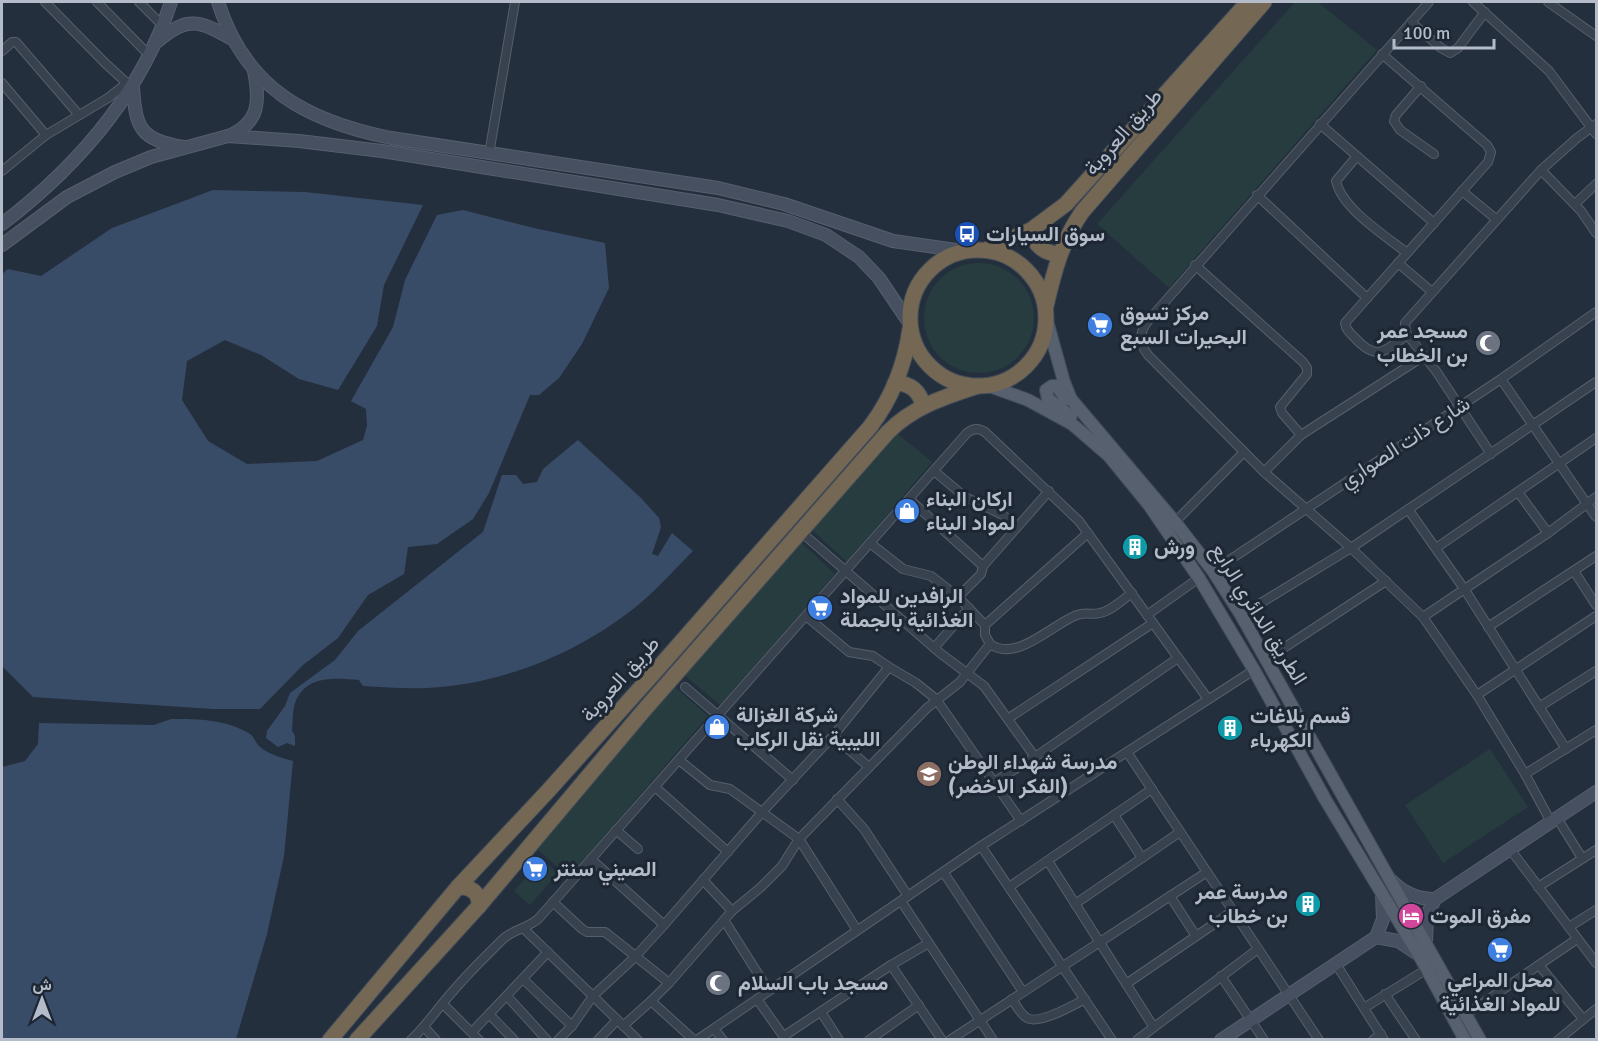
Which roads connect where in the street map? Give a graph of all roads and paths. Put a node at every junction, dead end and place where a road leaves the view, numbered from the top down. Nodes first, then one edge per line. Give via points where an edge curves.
1 (45, 2) edge
2 (97, 2) edge
3 (139, 2) edge
4 (171, 2) edge
5 (218, 2) edge
6 (514, 2) edge
7 (1248, 2) edge
8 (1264, 2) edge
9 (1429, 2) edge
10 (1473, 2) edge
11 (1548, 2) edge
12 (1485, 12) junction
13 (1411, 22) junction
14 (163, 26) junction
15 (1596, 36) edge
16 (232, 39) junction
17 (157, 42) junction
18 (2, 51) edge
19 (1382, 54) junction
20 (149, 55) junction
21 (254, 71) junction
22 (2, 83) edge
23 (130, 86) junction
24 (1421, 87) junction
25 (79, 115) junction
26 (1320, 124) junction
27 (1595, 128) edge
28 (46, 135) junction
29 (228, 136) junction
30 (183, 147) junction
31 (489, 154) junction
32 (1434, 154) dead end
33 (1357, 156) junction
34 (2, 171) edge
35 (1541, 171) junction
36 (1596, 184) edge
37 (1462, 191) junction
38 (1257, 195) junction
39 (1575, 204) junction
40 (1496, 219) junction
41 (7, 220) edge
42 (1434, 223) junction
43 (1031, 230) junction
44 (1596, 233) edge
45 (2, 245) edge
46 (987, 250) junction
47 (963, 251) junction
48 (1407, 253) junction
49 (1060, 254) junction
50 (1398, 263) junction
51 (1195, 266) junction
52 (1431, 291) junction
53 (1367, 298) junction
54 (1596, 312) edge
55 (1046, 313) junction
56 (910, 326) junction
57 (1407, 335) junction
58 (1424, 356) junction
59 (1501, 378) junction
60 (1596, 382) edge
61 (895, 383) junction
62 (982, 386) junction
63 (923, 406) junction
64 (1459, 406) junction
65 (1078, 410) junction
66 (1533, 426) junction
67 (1301, 435) junction
68 (1596, 438) edge
69 (1091, 439) junction
70 (1244, 452) junction
71 (1491, 454) junction
72 (1560, 463) junction
73 (934, 471) junction
74 (1264, 472) junction
75 (1049, 491) junction
76 (1518, 492) junction
77 (1596, 497) edge
78 (909, 499) junction
79 (1587, 503) junction
80 (1305, 508) junction
81 (1408, 509) junction
82 (1596, 517) edge
83 (1175, 522) junction
84 (1017, 527) junction
85 (801, 532) junction
86 (1088, 533) junction
87 (1548, 533) junction
88 (870, 543) junction
89 (1351, 548) junction
90 (1436, 548) junction
91 (1596, 556) edge
92 (983, 566) junction
93 (845, 571) junction
94 (1213, 571) junction
95 (1574, 571) junction
96 (1199, 578) junction
97 (1386, 581) junction
98 (1465, 590) junction
99 (1132, 593) junction
100 (958, 597) junction
101 (1596, 605) edge
102 (969, 608) junction
103 (1147, 615) junction
104 (1241, 615) junction
105 (806, 616) junction
106 (1596, 616) edge
107 (1423, 617) junction
108 (1153, 623) junction
109 (985, 625) junction
110 (1488, 627) junction
111 (990, 644) junction
112 (934, 648) junction
113 (1178, 658) junction
114 (1267, 659) junction
115 (889, 667) junction
116 (1254, 670) junction
117 (1516, 670) junction
118 (1596, 670) edge
119 (968, 672) junction
120 (685, 687) dead end
121 (1477, 695) junction
122 (936, 699) junction
123 (1208, 699) junction
124 (1539, 707) junction
125 (718, 716) junction
126 (1009, 718) junction
127 (1596, 730) edge
128 (833, 736) junction
129 (1566, 749) junction
130 (1127, 752) junction
131 (1035, 757) junction
132 (679, 760) junction
133 (869, 767) junction
134 (1525, 774) junction
135 (792, 780) junction
136 (994, 782) junction
137 (655, 787) junction
138 (1152, 789) junction
139 (1596, 792) edge
140 (837, 800) junction
141 (763, 811) junction
142 (1114, 815) junction
143 (1554, 820) junction
144 (1021, 822) junction
145 (616, 830) junction
146 (1180, 832) junction
147 (799, 839) junction
148 (981, 846) junction
149 (638, 849) dead end
150 (1510, 849) junction
151 (1596, 850) edge
152 (728, 852) junction
153 (1142, 858) junction
154 (1582, 858) junction
155 (591, 860) junction
156 (1047, 861) junction
157 (1207, 872) junction
158 (944, 873) junction
159 (1391, 879) junction
160 (703, 880) junction
161 (458, 887) junction
162 (1009, 887) junction
163 (1538, 887) junction
164 (1379, 888) junction
165 (1170, 896) junction
166 (904, 899) junction
167 (1435, 899) junction
168 (553, 902) junction
169 (1075, 904) junction
170 (479, 906) junction
171 (1596, 909) edge
172 (732, 911) junction
173 (1233, 911) junction
174 (724, 920) junction
175 (664, 925) junction
176 (1569, 927) junction
177 (524, 928) junction
178 (857, 930) junction
179 (1196, 936) junction
180 (1376, 938) junction
181 (1578, 939) junction
182 (1099, 942) junction
183 (1426, 942) junction
184 (928, 943) junction
185 (1258, 949) junction
186 (548, 952) junction
187 (1419, 955) junction
188 (635, 957) junction
189 (1596, 962) edge
190 (1336, 964) junction
191 (891, 965) junction
192 (1539, 965) junction
193 (1063, 966) junction
194 (1427, 969) junction
195 (1221, 976) junction
196 (523, 979) junction
197 (669, 983) junction
198 (1126, 984) junction
199 (769, 991) junction
200 (1023, 992) junction
201 (1385, 994) junction
202 (1289, 995) junction
203 (507, 996) junction
204 (593, 996) junction
205 (757, 999) junction
206 (1012, 999) junction
207 (1085, 999) junction
208 (651, 1001) junction
209 (443, 1004) junction
210 (919, 1005) junction
211 (1364, 1008) junction
212 (1596, 1009) edge
213 (821, 1012) junction
214 (489, 1014) junction
215 (1467, 1014) junction
216 (1583, 1019) junction
217 (980, 1020) junction
218 (1250, 1020) junction
219 (620, 1023) junction
220 (572, 1026) junction
221 (1154, 1026) junction
222 (424, 1027) junction
223 (714, 1029) junction
224 (472, 1032) junction
225 (785, 1038) edge
226 (1379, 1038) edge
227 (1460, 1038) edge
228 (330, 1040) edge
229 (357, 1040) edge
230 (411, 1040) edge
231 (436, 1040) edge
232 (479, 1040) edge
233 (514, 1040) edge
234 (547, 1040) edge
235 (558, 1040) edge
236 (598, 1040) edge
237 (638, 1040) edge
238 (696, 1040) edge
239 (723, 1040) edge
240 (838, 1040) edge
241 (869, 1040) edge
242 (942, 1040) edge
243 (950, 1040) edge
244 (993, 1040) edge
245 (1112, 1040) edge
246 (1137, 1040) edge
247 (1221, 1040) edge
248 (1264, 1040) edge
249 (1319, 1040) edge
250 (1416, 1040) edge
251 (1480, 1040) edge
252 (1558, 1040) edge

1 - 23 street
2 - 20 street
3 - 14 street
4 - 14 main road
5 - 16 main road
6 - 31 street
7 - 43 highway, طريق العروبة via 1074,196
8 - 49 highway, طريق العروبة via 1090,202
9 - 13 street
10 - 12 street
11 - 15 street
12 - 13 street via 1458,48 1450,52
12 - 27 street via 1549,71
13 - 19 street
14 - 17 main road
16 - 17 main road via 195,23 178,26
16 - 21 main road
17 - 20 main road
18 - 25 street via 16,42
19 - 24 street
19 - 26 street
20 - 23 main road
21 - 29 main road via 256,109 245,126
21 - 31 main road via 287,99 338,125
22 - 28 street
23 - 25 street
23 - 30 main road via 135,113 145,133 155,140
23 - 41 main road via 76,158
24 - 32 street via 1396,115 1395,123
24 - 37 street via 1491,152 1488,162
25 - 28 street
26 - 33 street
26 - 38 street
27 - 35 street via 1577,138
28 - 34 street
29 - 30 main road
29 - 56 main road via 382,151 788,221 826,235 859,257 879,278
30 - 45 main road via 91,183
31 - 47 main road via 740,193 795,207 878,237
33 - 42 street
33 - 48 street via 1338,177 1339,189 1352,208
35 - 39 street
35 - 40 street
36 - 39 street
37 - 40 street
37 - 42 street
38 - 51 street
38 - 53 street
39 - 44 street
40 - 52 street
42 - 48 street
43 - 46 highway, طريق العروبة
43 - 49 highway via 1040,248
46 - 47 highway
46 - 55 highway via 1010,257 1029,272 1038,285
47 - 56 highway via 942,260 920,280 911,302
48 - 50 street
49 - 55 highway, طريق العروبة
50 - 52 street
50 - 53 street
51 - 67 street via 1307,368 1307,374 1280,410
51 - 70 street via 1144,326 1142,344 1148,355
52 - 57 street via 1405,321
53 - 57 street via 1345,325 1365,349 1383,352
54 - 59 street, شارع ذات الصواري
55 - 62 highway via 1042,341 1029,362 1010,378
55 - 65 main road, الطريق الدائري الرابع via 1066,388
56 - 61 highway, طريق العروبة
56 - 62 highway via 918,351 934,370 954,382
57 - 58 street
58 - 64 street
58 - 67 street
59 - 64 street, شارع ذات الصواري
59 - 66 street
60 - 66 street
61 - 63 highway via 912,387
61 - 161 highway, طريق العروبة via 882,410 863,435 661,665
62 - 63 highway, طريق العروبة
62 - 69 main road, الطريق الدائري الرابع via 1040,405
63 - 85 highway, طريق العروبة via 888,432
64 - 71 street
64 - 80 street, شارع ذات الصواري
65 - 69 main road via 1057,386 1046,390 1048,399 1073,417
65 - 83 main road, الطريق الدائري الرابع
66 - 71 street
66 - 72 street
67 - 74 street
68 - 72 street
69 - 96 main road, الطريق الدائري الرابع via 1137,489
70 - 74 street
70 - 83 street
71 - 81 street
72 - 76 street
72 - 79 street
73 - 75 street via 968,433 980,429
73 - 78 street
73 - 84 street via 964,497 1003,515
74 - 80 street
75 - 84 street
75 - 86 street
76 - 87 street
76 - 90 street
77 - 79 street
78 - 88 street
78 - 92 street
79 - 82 street
79 - 87 street
80 - 89 street
80 - 94 street, شارع ذات الصواري
81 - 89 street
81 - 90 street
83 - 94 main road, الطريق الدائري الرابع
84 - 92 street
85 - 93 street
85 - 170 highway, طريق العروبة
86 - 99 street
86 - 109 street
87 - 98 street
88 - 93 street
88 - 100 street via 903,569 931,576
89 - 97 street
89 - 104 street
90 - 98 street
91 - 95 street
92 - 100 street via 981,574
93 - 105 street
93 - 112 street
94 - 104 main road, الطريق الدائري الرابع
95 - 101 street
95 - 110 street
96 - 103 street
96 - 116 main road, الطريق الدائري الرابع
97 - 107 street
97 - 114 street
98 - 107 street
98 - 110 street
99 - 103 street
99 - 111 street via 1101,613 1075,615 1019,648 1001,650
100 - 102 street
102 - 109 street
102 - 112 street
103 - 108 street
104 - 114 main road, الطريق الدائري الرابع
105 - 115 street via 849,652 873,656
105 - 125 street
106 - 117 street
107 - 121 street
108 - 113 street
108 - 126 street
109 - 111 street
110 - 117 street
111 - 119 street
112 - 119 street
113 - 123 street
113 - 131 street
114 - 159 main road, الطريق الدائري الرابع
115 - 122 street
115 - 128 street
116 - 123 street
116 - 164 main road, الطريق الدائري الرابع
117 - 121 street
117 - 124 street
118 - 124 street
119 - 122 street
119 - 126 street
120 - 125 street
121 - 134 street
122 - 133 street
122 - 136 street
123 - 130 street
124 - 129 street
125 - 132 street
125 - 135 street
126 - 131 street
127 - 129 street
128 - 133 street
128 - 135 street
129 - 134 street
130 - 138 street
130 - 144 street
131 - 136 street
132 - 137 street
132 - 141 street via 710,784 730,789
133 - 140 street
134 - 143 street
135 - 141 street
136 - 144 street
137 - 145 street
137 - 152 street
138 - 142 street
138 - 146 street
139 - 143 main road
140 - 147 street
140 - 166 street via 864,829
141 - 147 street
141 - 152 street
142 - 153 street
142 - 156 street
143 - 150 main road
143 - 154 street
144 - 148 street
145 - 149 street
145 - 155 street
146 - 153 street
146 - 157 street
147 - 172 street via 782,866
147 - 178 street
148 - 158 street
148 - 162 street
150 - 163 street
150 - 167 main road
151 - 154 street
152 - 160 street
153 - 169 street
154 - 163 street
155 - 168 street
155 - 175 street
156 - 162 street
156 - 169 street
157 - 165 street
157 - 173 street
158 - 166 street
158 - 200 street
159 - 167 main road via 1411,895
159 - 183 main road, الطريق الدائري الرابع
160 - 172 street
160 - 175 street
161 - 170 highway via 473,890
161 - 228 highway, طريق العروبة
162 - 193 street
163 - 176 street
164 - 180 main road via 1384,913
164 - 187 main road, الطريق الدائري الرابع
165 - 179 street
165 - 182 street
166 - 178 street
166 - 184 street
167 - 183 main road via 1427,915
168 - 177 street
168 - 188 street via 582,929 605,932
169 - 182 street
170 - 229 highway, طريق العروبة
171 - 176 street
172 - 174 street
173 - 179 street
173 - 185 street
174 - 197 street
174 - 199 street
175 - 188 street
176 - 181 street
177 - 186 street
177 - 209 street via 503,939
178 - 199 street
179 - 198 street
180 - 187 main road via 1398,941
180 - 190 main road
181 - 189 street
181 - 192 street
182 - 193 street
182 - 198 street
183 - 215 main road, الطريق الدائري الرابع
184 - 191 street
184 - 217 street
185 - 195 street
185 - 202 street
186 - 196 street
186 - 204 street
187 - 194 main road, الطريق الدائري الرابع
188 - 197 street
188 - 204 street
190 - 202 main road
190 - 211 street
191 - 210 street
191 - 213 street
192 - 215 street
192 - 216 street
193 - 200 street
193 - 207 street
194 - 201 street
194 - 227 main road, الطريق الدائري الرابع
195 - 218 street
195 - 221 street
196 - 203 street
196 - 220 street
197 - 208 street
198 - 221 street
199 - 205 street
200 - 206 street
201 - 211 street
201 - 250 street
202 - 218 main road
202 - 249 street
203 - 214 street
203 - 234 street
204 - 219 street
204 - 220 street
205 - 223 street
205 - 225 street
206 - 207 street via 1031,1019 1060,1013
206 - 217 street
207 - 245 street
208 - 219 street
208 - 238 street
209 - 222 street
209 - 224 street
210 - 241 street
210 - 242 street
211 - 226 street
212 - 216 street
213 - 225 street
213 - 240 street
214 - 224 street
214 - 233 street
215 - 251 main road, الطريق الدائري الرابع
216 - 252 street
217 - 243 street
217 - 244 street
218 - 247 main road
218 - 248 street
219 - 236 street
219 - 237 street
220 - 235 street
221 - 246 street
222 - 230 street
222 - 231 street
223 - 238 street
223 - 239 street
224 - 232 street

